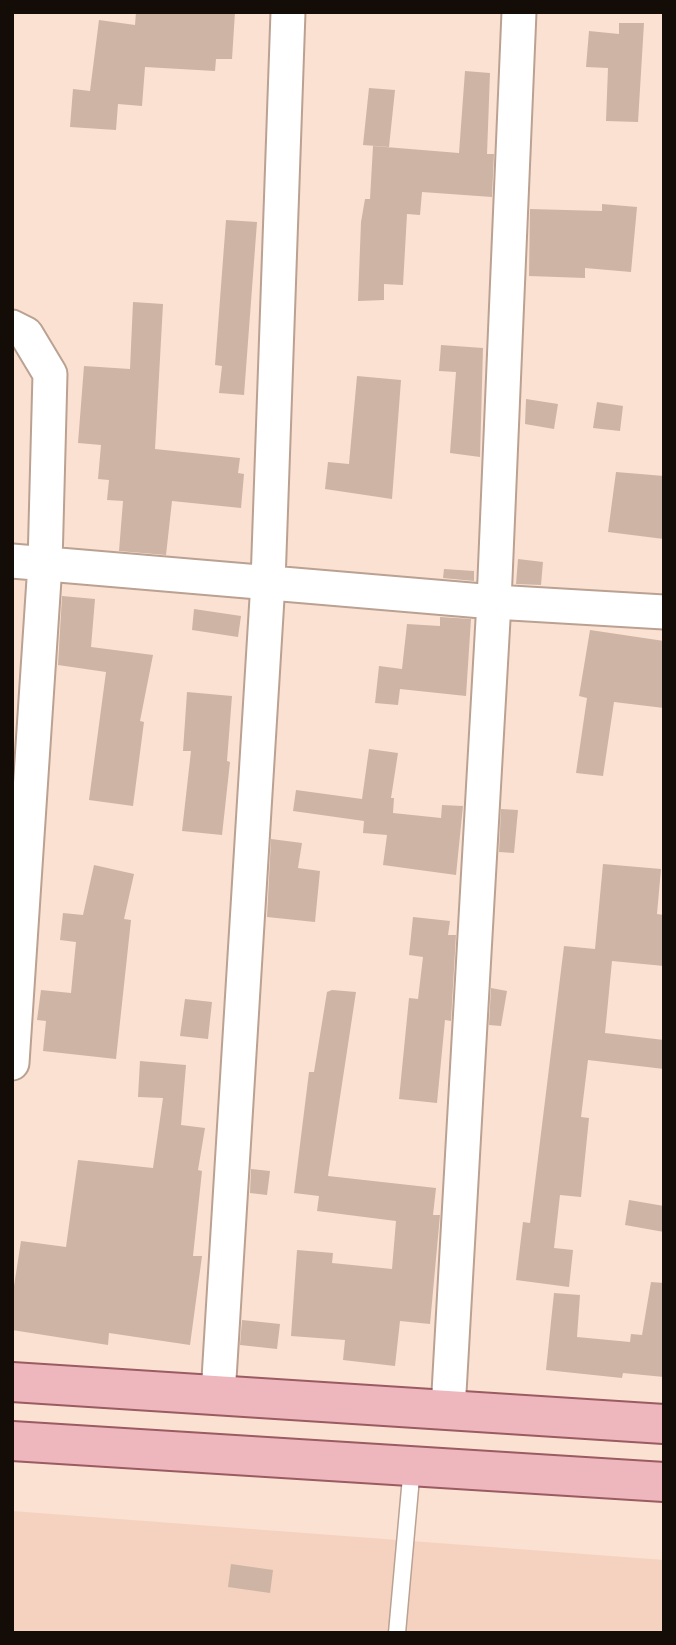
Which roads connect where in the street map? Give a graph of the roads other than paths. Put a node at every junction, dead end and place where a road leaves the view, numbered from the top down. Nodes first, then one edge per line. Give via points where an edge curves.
1 (288, 12) edge
2 (519, 12) edge
3 (12, 327) edge
4 (28, 563) edge
5 (268, 582) junction
6 (494, 602) junction
7 (664, 612) edge
8 (12, 1063) edge
9 (12, 1382) edge
10 (218, 1395) junction
11 (448, 1410) junction
12 (664, 1424) edge
13 (12, 1441) edge
14 (412, 1466) junction
15 (664, 1482) edge
16 (397, 1633) edge

1 - 5 street
2 - 6 street
3 - 4 street via 26,334 50,374
4 - 5 street
4 - 8 street
5 - 6 street
5 - 10 street
6 - 7 street
6 - 11 street
9 - 10 main road
10 - 11 main road
11 - 12 main road
13 - 14 main road
14 - 15 main road
14 - 16 lane

